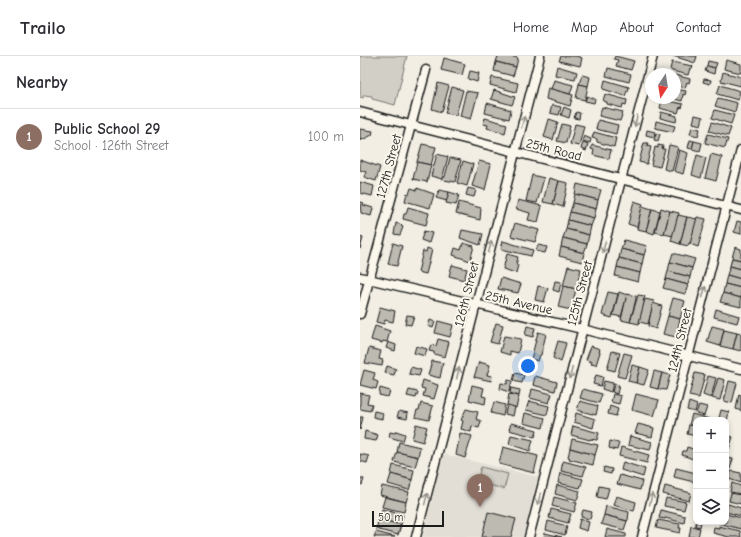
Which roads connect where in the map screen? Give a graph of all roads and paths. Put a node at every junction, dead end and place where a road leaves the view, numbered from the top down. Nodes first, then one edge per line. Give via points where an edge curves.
1 (540, 56) edge
2 (653, 56) edge
3 (426, 70) dead end
4 (360, 112) edge
5 (412, 125) junction
6 (741, 150) edge
7 (515, 152) junction
8 (622, 179) junction
9 (726, 206) junction
10 (741, 210) edge
11 (360, 277) edge
12 (369, 279) junction
13 (476, 304) junction
14 (360, 314) edge
15 (582, 329) junction
16 (688, 356) junction
17 (741, 369) edge
18 (416, 537) edge
19 (529, 537) edge
20 (642, 537) edge

7 -> 1 street, 126th Street
2 -> 8 street, 125th Street
3 - 5 street, 127th Street
4 - 5 street, 25th Road
5 - 7 street, 25th Road
5 - 12 street, 127th Street
6 - 9 street, 124th Street
7 - 8 street, 25th Road
13 -> 7 street, 126th Street
8 - 9 street, 25th Road
8 -> 15 street, 125th Street
9 - 10 street, 25th Road
16 -> 9 street, 124th Street
11 - 12 street, 25th Avenue
12 - 13 street, 25th Avenue
12 - 14 street, 127th Street
13 - 15 street, 25th Avenue
18 -> 13 street, 126th Street
15 - 16 street, 25th Avenue
15 -> 19 street, 125th Street
16 - 17 street, 25th Avenue
20 -> 16 street, 124th Street

